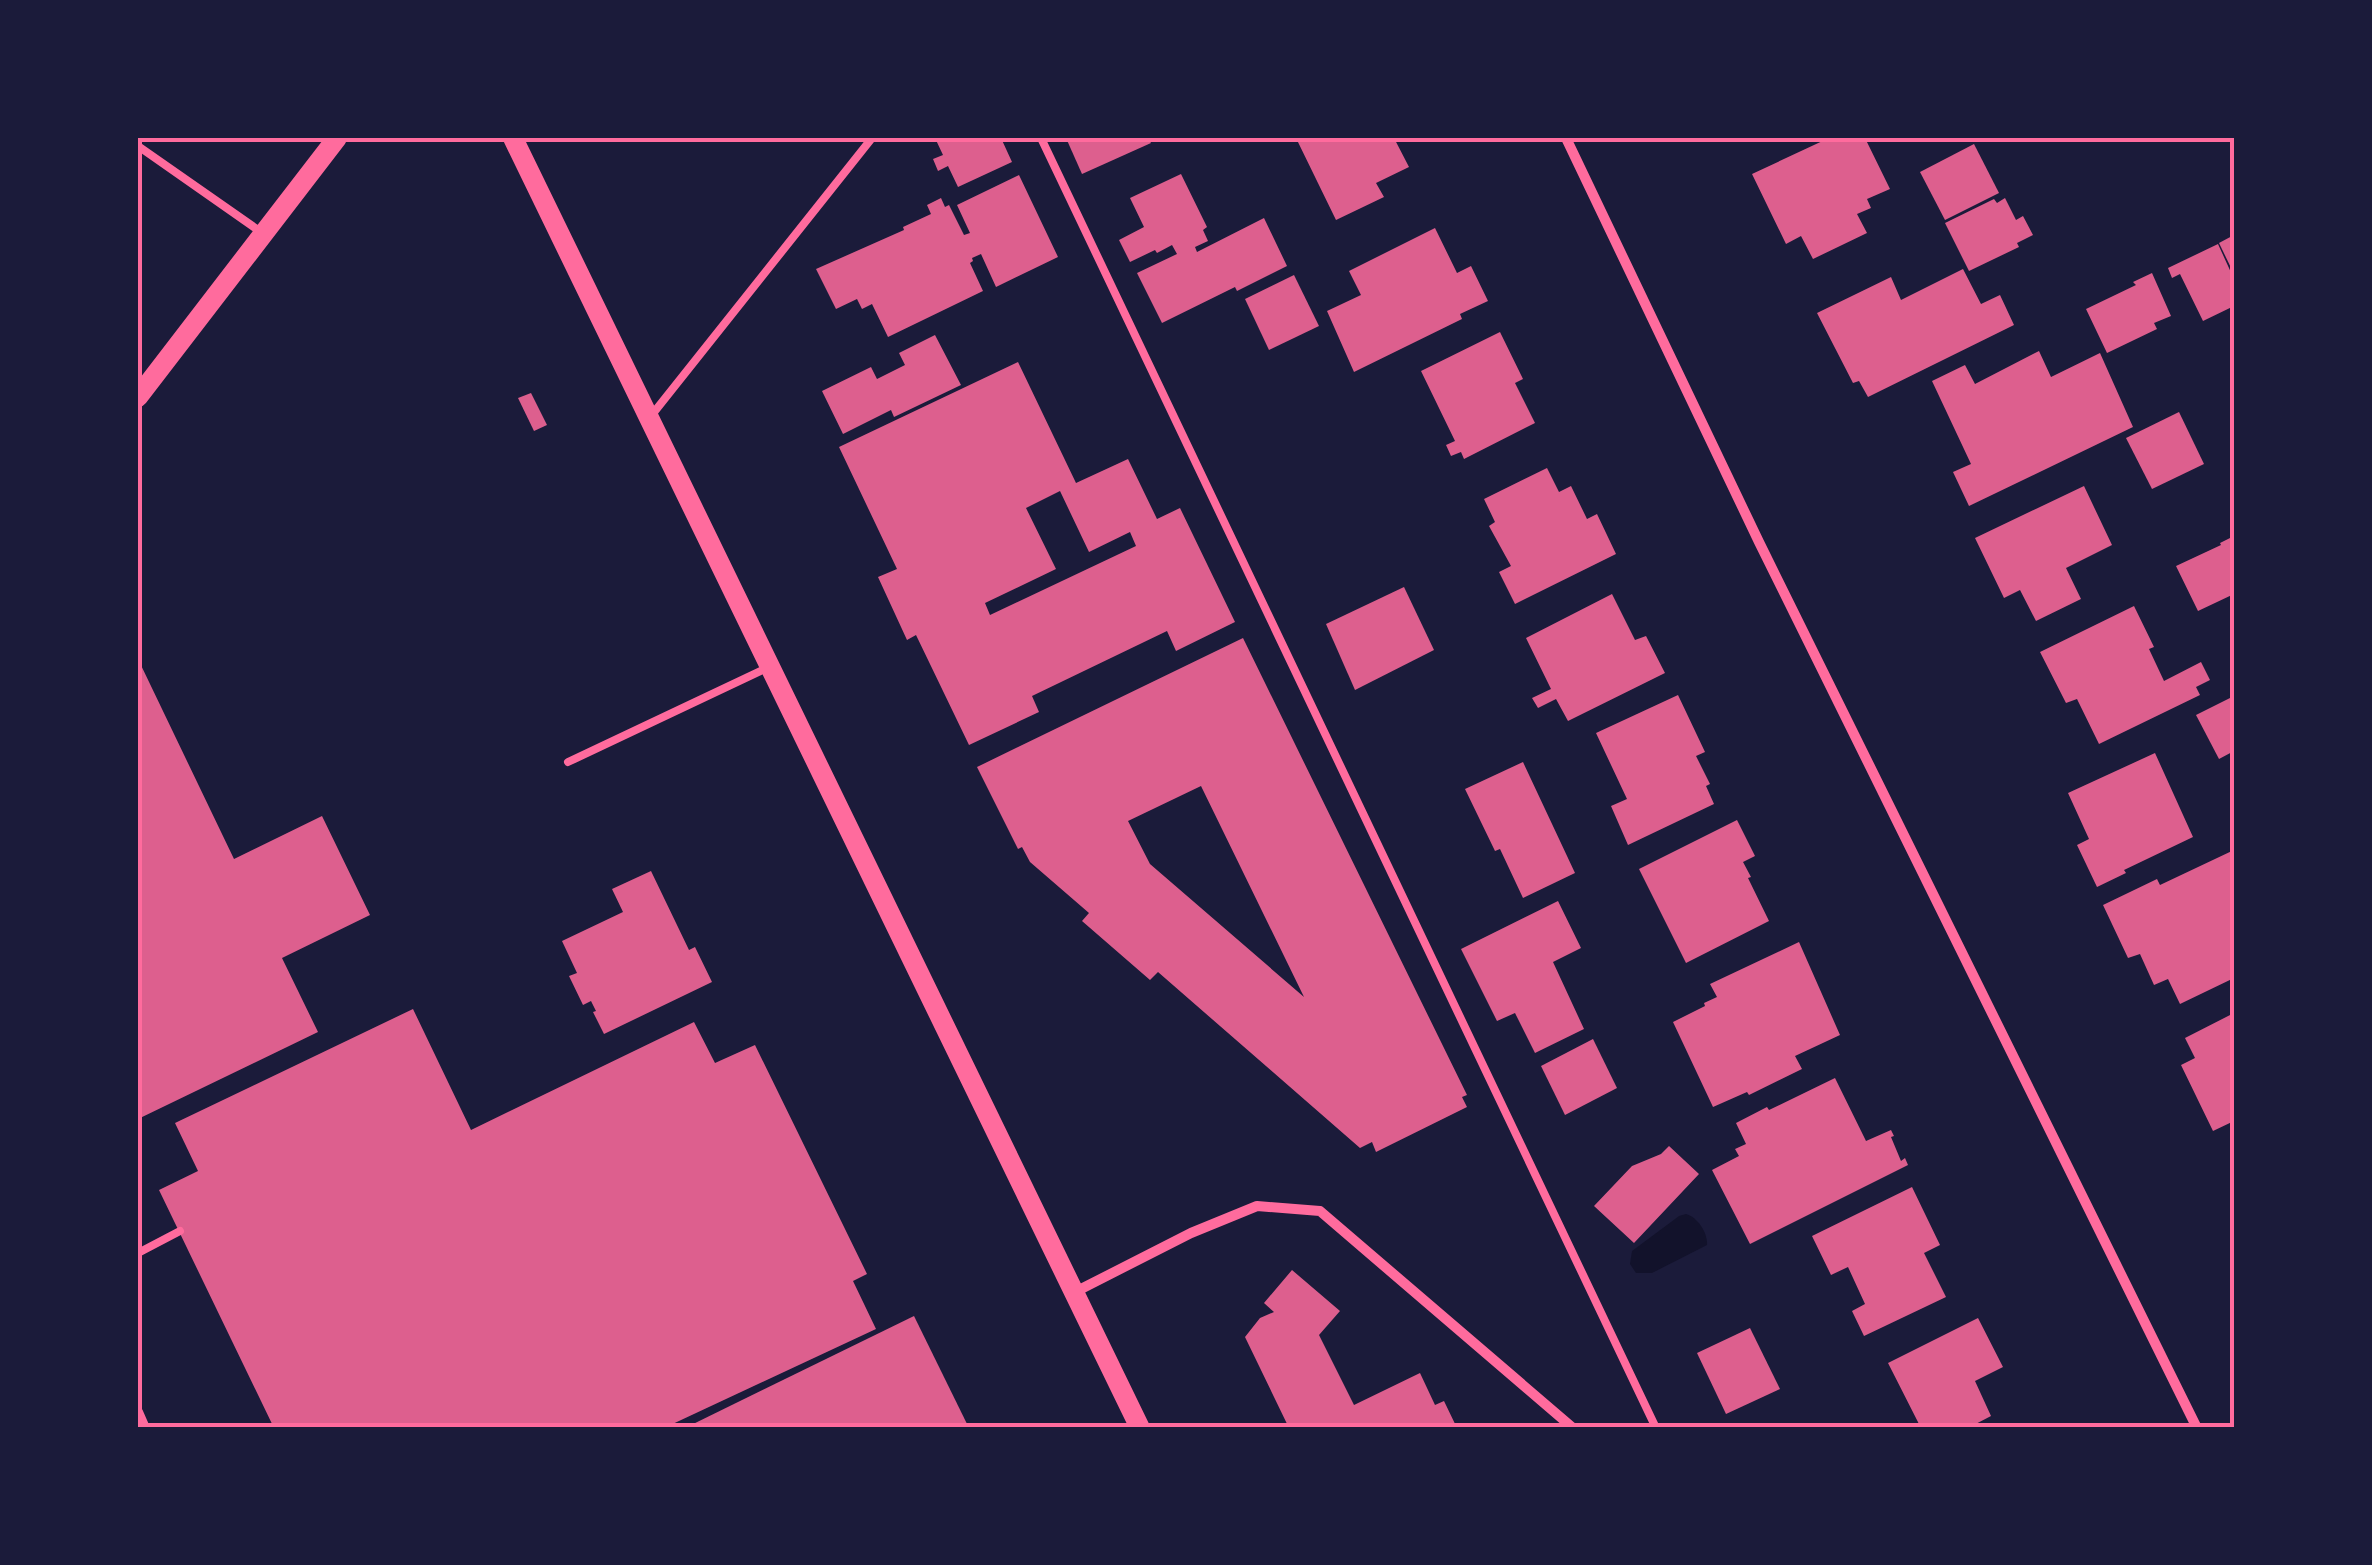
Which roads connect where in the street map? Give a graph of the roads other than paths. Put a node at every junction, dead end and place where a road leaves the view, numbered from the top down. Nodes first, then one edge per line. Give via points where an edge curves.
1 (337, 138) edge
2 (513, 138) edge
3 (872, 138) edge
4 (1041, 138) edge
5 (1566, 138) edge
6 (138, 146) edge
7 (263, 234) junction
8 (138, 397) edge
9 (650, 418) junction
10 (772, 666) junction
11 (568, 762) dead end
12 (180, 1232) dead end
13 (138, 1253) edge
14 (1074, 1293) junction
15 (138, 1412) edge
16 (145, 1428) edge
17 (1140, 1428) edge
18 (1573, 1428) edge
19 (1656, 1428) edge
20 (2197, 1428) edge

1 - 7 main road
2 - 9 main road
3 - 9 lane
4 - 19 lane
5 - 20 street
6 - 7 lane
7 - 8 main road
9 - 10 main road
10 - 11 lane
10 - 14 main road
12 - 13 lane
14 - 17 main road
14 - 18 street via 1256,1206 1320,1211
15 - 16 street

